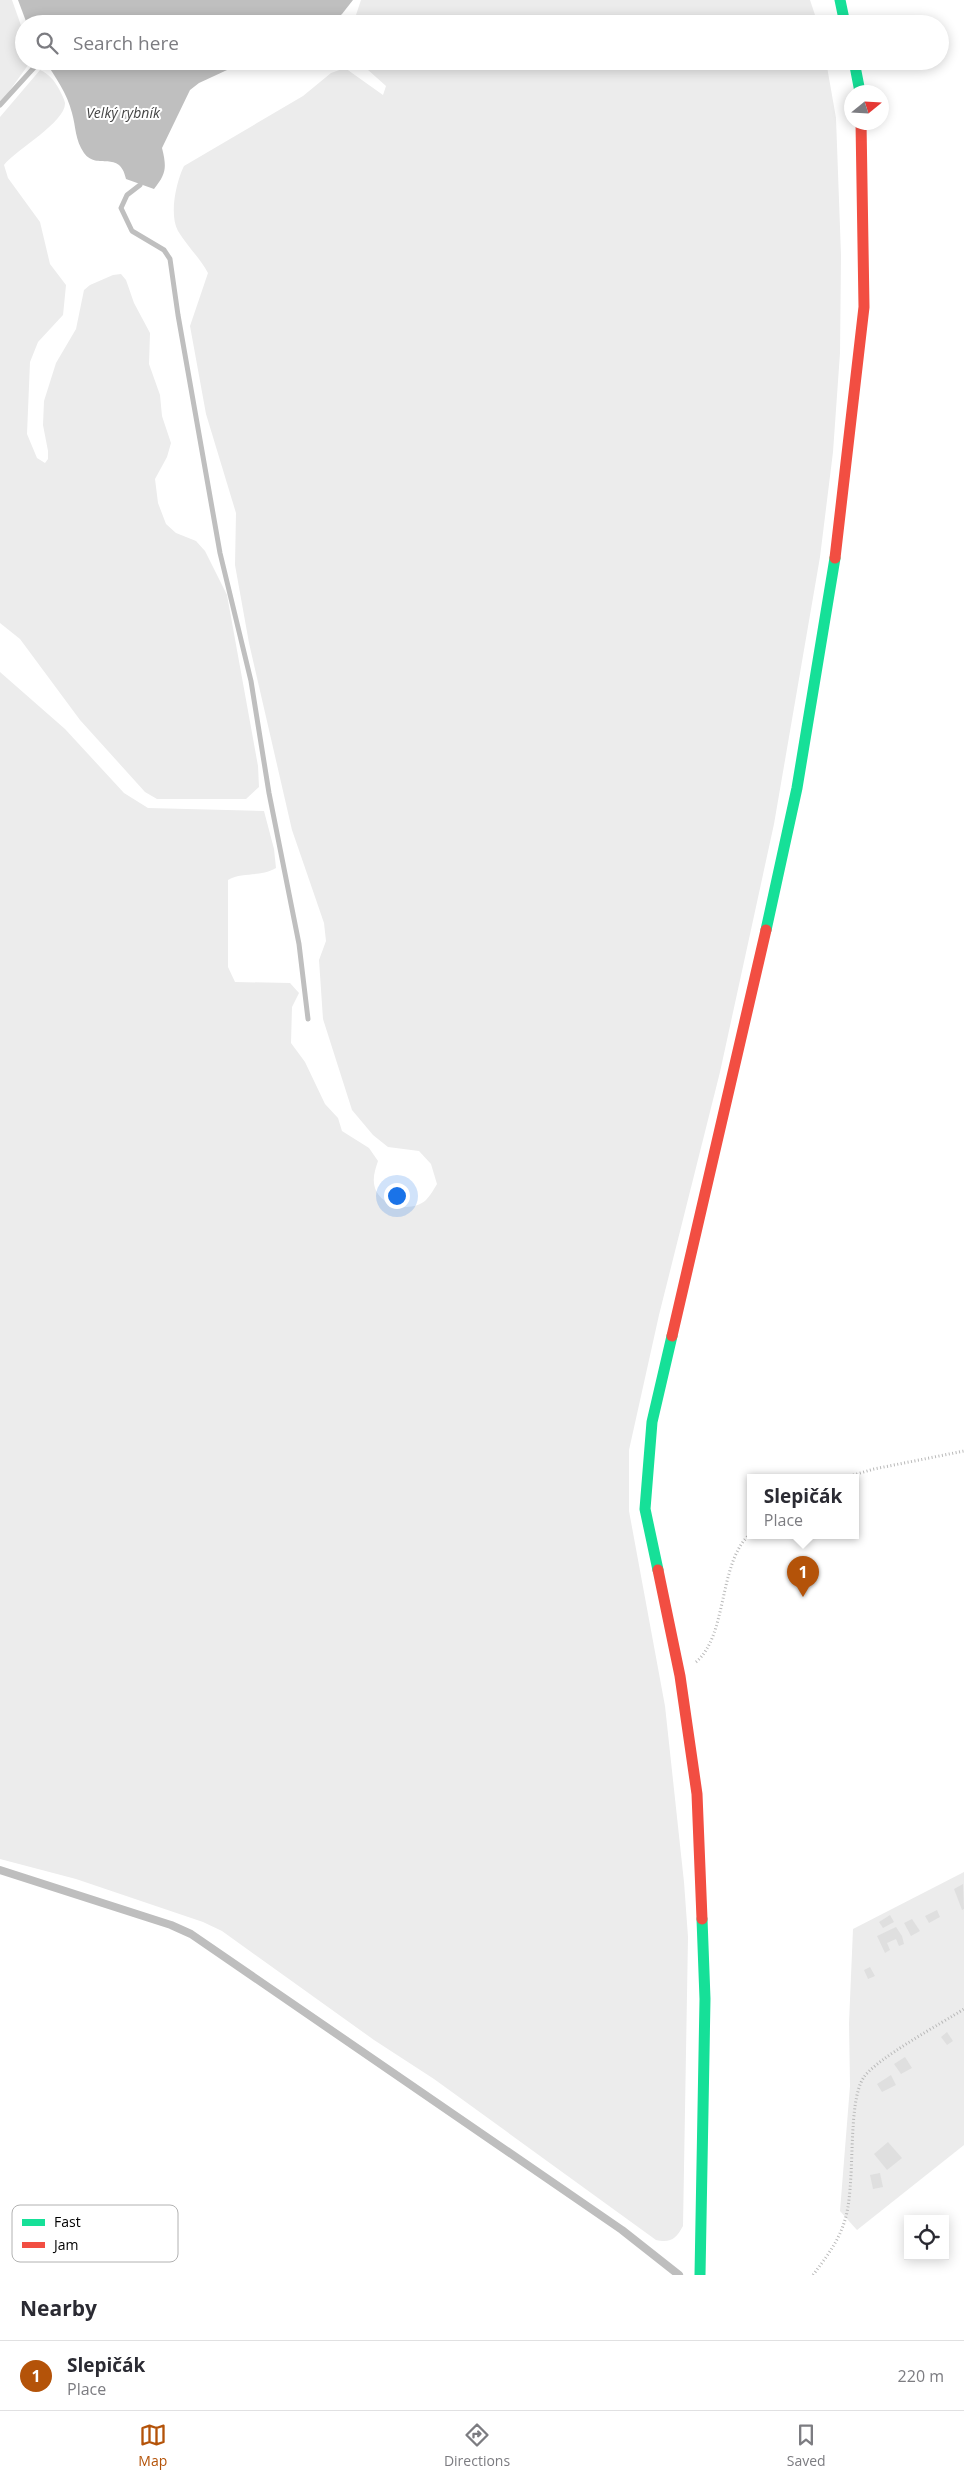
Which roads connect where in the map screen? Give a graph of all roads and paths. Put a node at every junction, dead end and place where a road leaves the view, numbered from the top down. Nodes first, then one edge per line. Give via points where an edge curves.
1 (840, 0) edge
2 (844, 15) edge
3 (856, 70) edge
4 (859, 85) edge
5 (861, 130) edge
6 (964, 1451) edge
7 (857, 1474) edge
8 (747, 1537) edge
9 (680, 1676) junction
10 (0, 1870) edge
11 (964, 2009) edge
12 (679, 2275) edge
13 (700, 2275) edge
14 (813, 2275) edge

1 - 2 street
3 - 4 street
5 - 9 street via 864,307 832,582 795,798 652,1422 645,1509
6 - 7 path
8 - 9 path via 733,1564 710,1643 699,1659
9 - 13 street via 698,1794 705,1998
10 - 12 lane via 191,1934 622,2230
11 - 14 path via 871,2068 858,2086 845,2222

